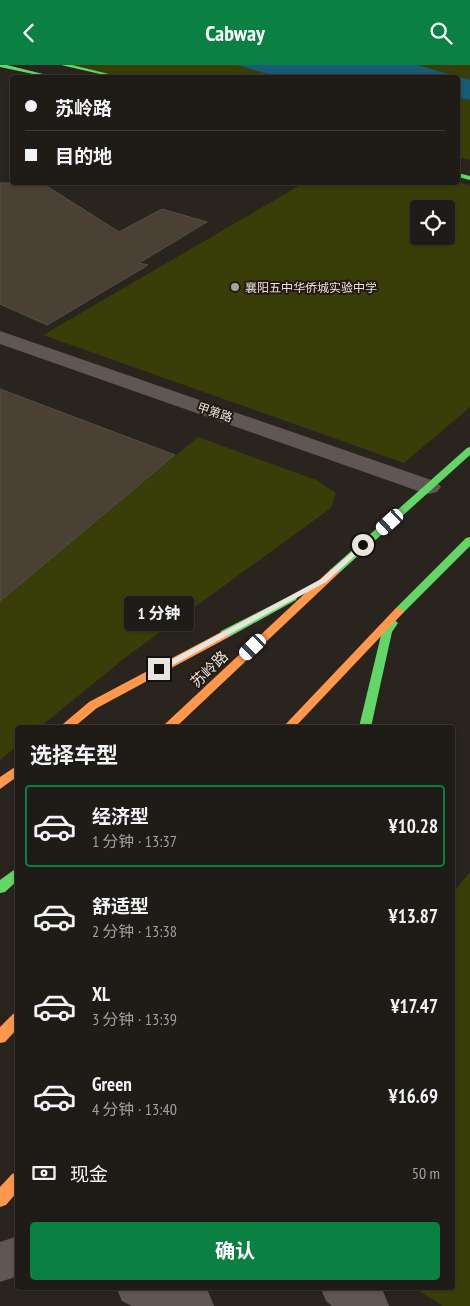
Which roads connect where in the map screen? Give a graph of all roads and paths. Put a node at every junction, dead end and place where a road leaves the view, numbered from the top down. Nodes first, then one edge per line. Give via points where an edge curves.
1 (0, 65) edge
2 (64, 65) edge
3 (43, 75) edge
4 (109, 75) edge
5 (0, 337) edge
6 (470, 450) edge
7 (429, 487) junction
8 (470, 540) edge
9 (324, 581) junction
10 (406, 603) junction
11 (69, 725) edge
12 (171, 725) edge
13 (291, 725) edge
14 (366, 725) edge
15 (15, 772) edge
16 (0, 784) edge
17 (15, 875) edge
18 (0, 888) edge
19 (15, 1021) edge
20 (0, 1037) edge
21 (15, 1182) edge
22 (0, 1199) edge
23 (15, 1256) edge
24 (0, 1261) edge
25 (145, 1290) edge
26 (344, 1290) edge
27 (193, 1306) edge
28 (368, 1306) edge

1 - 3 main road
2 - 4 main road
5 - 7 street, 甲第路
6 - 7 main road, 苏岭路
7 - 9 main road, 苏岭路
8 - 10 main road
9 - 11 main road via 93,705
9 - 12 main road, 苏岭路
10 - 13 main road
10 - 14 main road via 387,631
15 - 16 main road
17 - 18 main road
19 - 20 main road
21 - 22 main road
23 - 24 street
25 - 27 street
26 - 28 street

